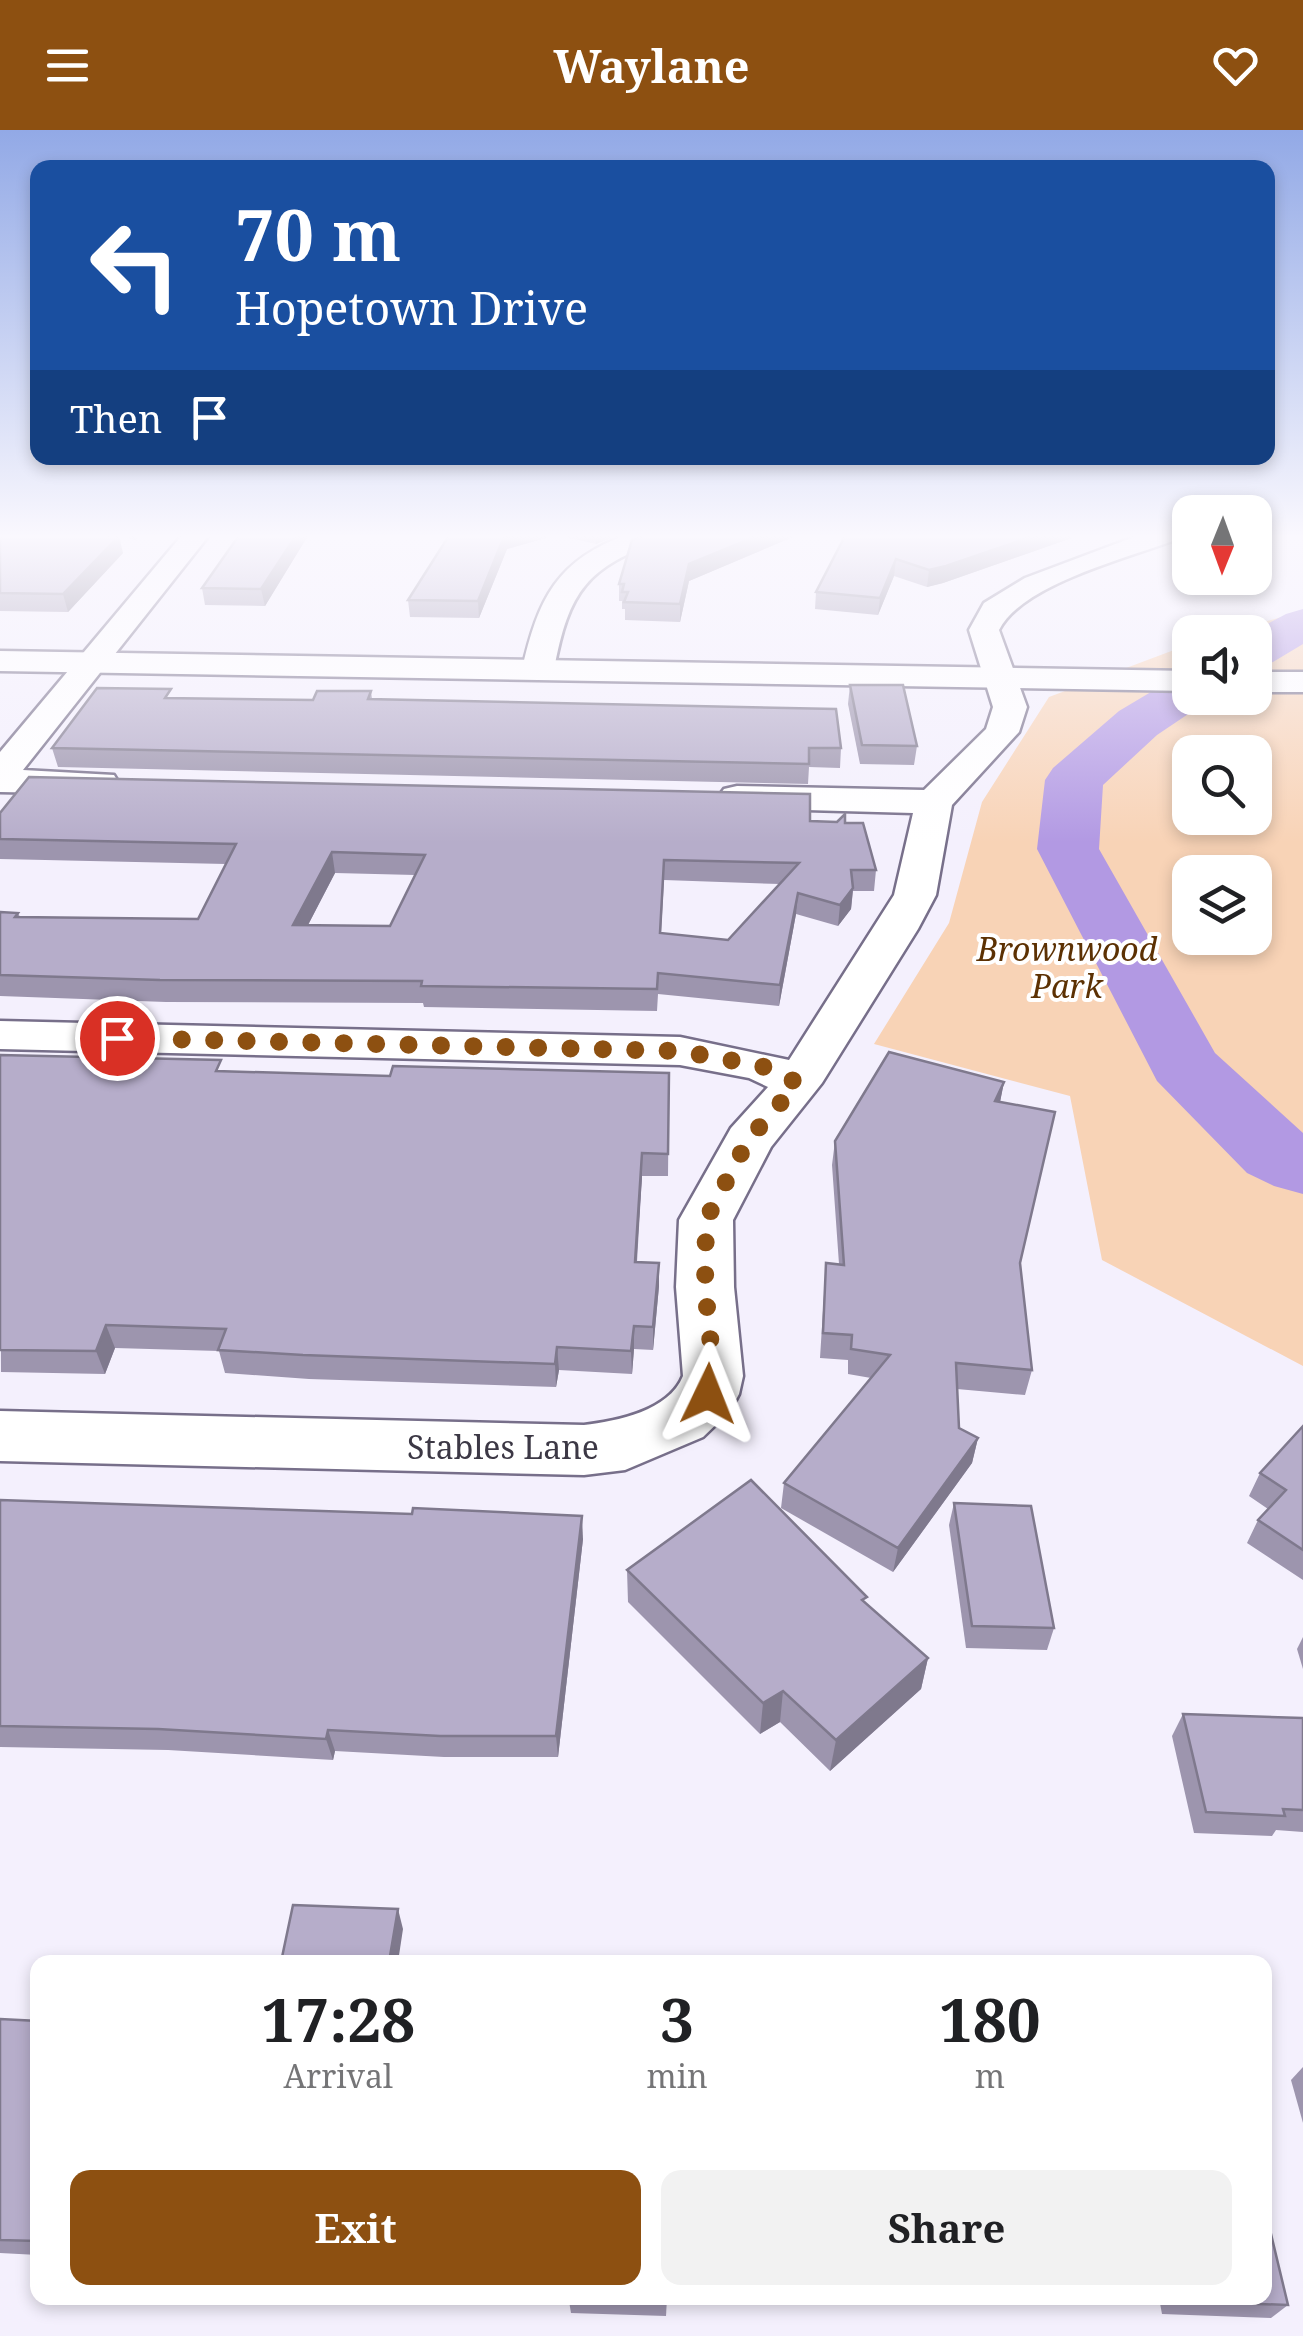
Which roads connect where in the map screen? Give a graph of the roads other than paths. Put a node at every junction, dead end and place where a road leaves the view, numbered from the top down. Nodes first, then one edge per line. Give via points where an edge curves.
1 (116, 637) edge
2 (545, 637) edge
3 (987, 637) edge
4 (0, 639) edge
5 (104, 652) junction
6 (1272, 658) edge
7 (540, 659) junction
8 (1303, 659) edge
9 (0, 661) edge
10 (1172, 665) edge
11 (998, 666) junction
12 (1172, 668) edge
13 (1272, 682) edge
14 (1303, 682) edge
15 (0, 778) edge
16 (139, 784) edge
17 (696, 796) edge
18 (934, 802) junction
19 (0, 1034) edge
20 (798, 1083) junction
21 (0, 1436) edge

1 - 5 street
2 - 7 street
3 - 11 street
4 - 5 street
5 - 7 street
5 - 9 street
5 - 15 street
6 - 8 street
7 - 11 street
10 - 11 street
11 - 12 street via 1123,680
11 - 18 street via 1010,707 1002,732
13 - 14 street
15 - 16 street
17 - 18 street
18 - 20 street, Stables Lane via 915,894
19 - 20 street via 680,1051 762,1066
20 - 21 street, Stables Lane via 748,1140 706,1220 714,1376 708,1394 681,1420 625,1446

